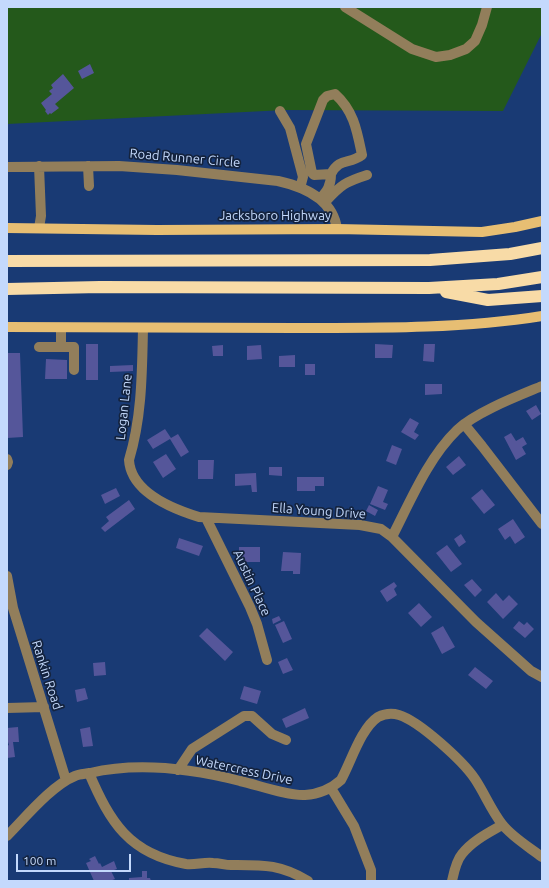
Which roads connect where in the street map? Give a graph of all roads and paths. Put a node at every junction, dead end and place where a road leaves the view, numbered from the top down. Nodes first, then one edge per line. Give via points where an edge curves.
1 (345, 7) edge
2 (487, 7) edge
3 (280, 111) dead end
4 (39, 166) junction
5 (88, 166) junction
6 (7, 167) edge
7 (331, 174) junction
8 (367, 175) dead end
9 (89, 186) dead end
10 (300, 188) junction
11 (322, 201) junction
12 (542, 221) edge
13 (7, 228) edge
14 (40, 228) junction
15 (337, 230) junction
16 (542, 248) edge
17 (11, 261) edge
18 (542, 276) edge
19 (13, 288) edge
20 (429, 288) junction
21 (542, 296) edge
22 (542, 316) edge
23 (7, 327) edge
24 (61, 328) junction
25 (143, 328) junction
26 (39, 347) dead end
27 (61, 347) junction
28 (74, 370) dead end
29 (542, 386) edge
30 (464, 424) junction
31 (7, 459) edge
32 (7, 465) edge
33 (141, 486) joint
34 (206, 518) junction
35 (542, 524) edge
36 (392, 537) junction
37 (7, 576) edge
38 (10, 608) edge
39 (267, 660) dead end
40 (542, 677) edge
41 (44, 707) junction
42 (7, 708) edge
43 (286, 740) dead end
44 (178, 770) junction
45 (89, 773) junction
46 (66, 780) junction
47 (331, 788) junction
48 (502, 825) junction
49 (7, 836) edge
50 (542, 857) edge
51 (308, 881) edge
52 (371, 881) edge
53 (452, 881) edge

1 - 2 street via 412,49 436,57 466,49 475,41
3 - 10 street via 290,128 303,177
4 - 5 street, Road Runner Circle
4 - 6 street, Road Runner Circle
4 - 14 street
5 - 9 street
5 - 10 street, Road Runner Circle via 193,171 264,179
7 - 7 street via 312,173 306,144 323,100 335,94 342,100 354,122 362,155 335,166
7 - 11 street via 331,183
8 - 11 street via 349,181
10 - 11 street, Road Runner Circle
11 - 15 street, Road Runner Circle via 333,212
12 - 15 main road, Jacksboro Highway via 482,232
13 - 14 main road, Jacksboro Highway
14 - 15 main road, Jacksboro Highway
16 - 17 highway via 510,254 430,260
18 - 20 highway via 498,284
19 - 20 highway
20 - 21 highway via 488,300
22 - 25 main road via 463,325 358,328
23 - 24 main road
24 - 25 main road
24 - 27 street
25 - 33 street, Logan Lane via 138,424 129,460 130,467
26 - 27 street
27 - 28 street via 74,347
29 - 30 street via 482,413
30 - 35 street
30 - 36 street via 428,468
31 - 32 street
33 - 34 street, Ella Young Drive via 159,501 176,510
34 - 36 street, Ella Young Drive via 360,525 381,529
34 - 39 street, Austin Place via 250,607
36 - 40 street, Ella Young Drive via 476,622 531,671
37 - 38 street, Rankin Road
38 - 41 street, Rankin Road
41 - 42 street
41 - 46 street, Rankin Road
43 - 44 street via 272,734 252,716 244,716 192,748
44 - 45 street, Watercress Drive via 126,767
44 - 47 street, Watercress Drive via 231,778 298,795
45 - 46 street, Watercress Drive
45 - 51 street via 98,796 117,826 136,845 153,855 187,864 213,862 223,865 267,865 294,873
46 - 49 street, Watercress Drive via 58,784
47 - 48 street via 341,780 365,731 383,715 397,715 417,724 459,760 475,779
47 - 52 street via 354,826 371,870
48 - 50 street
48 - 53 street via 478,840 461,855

